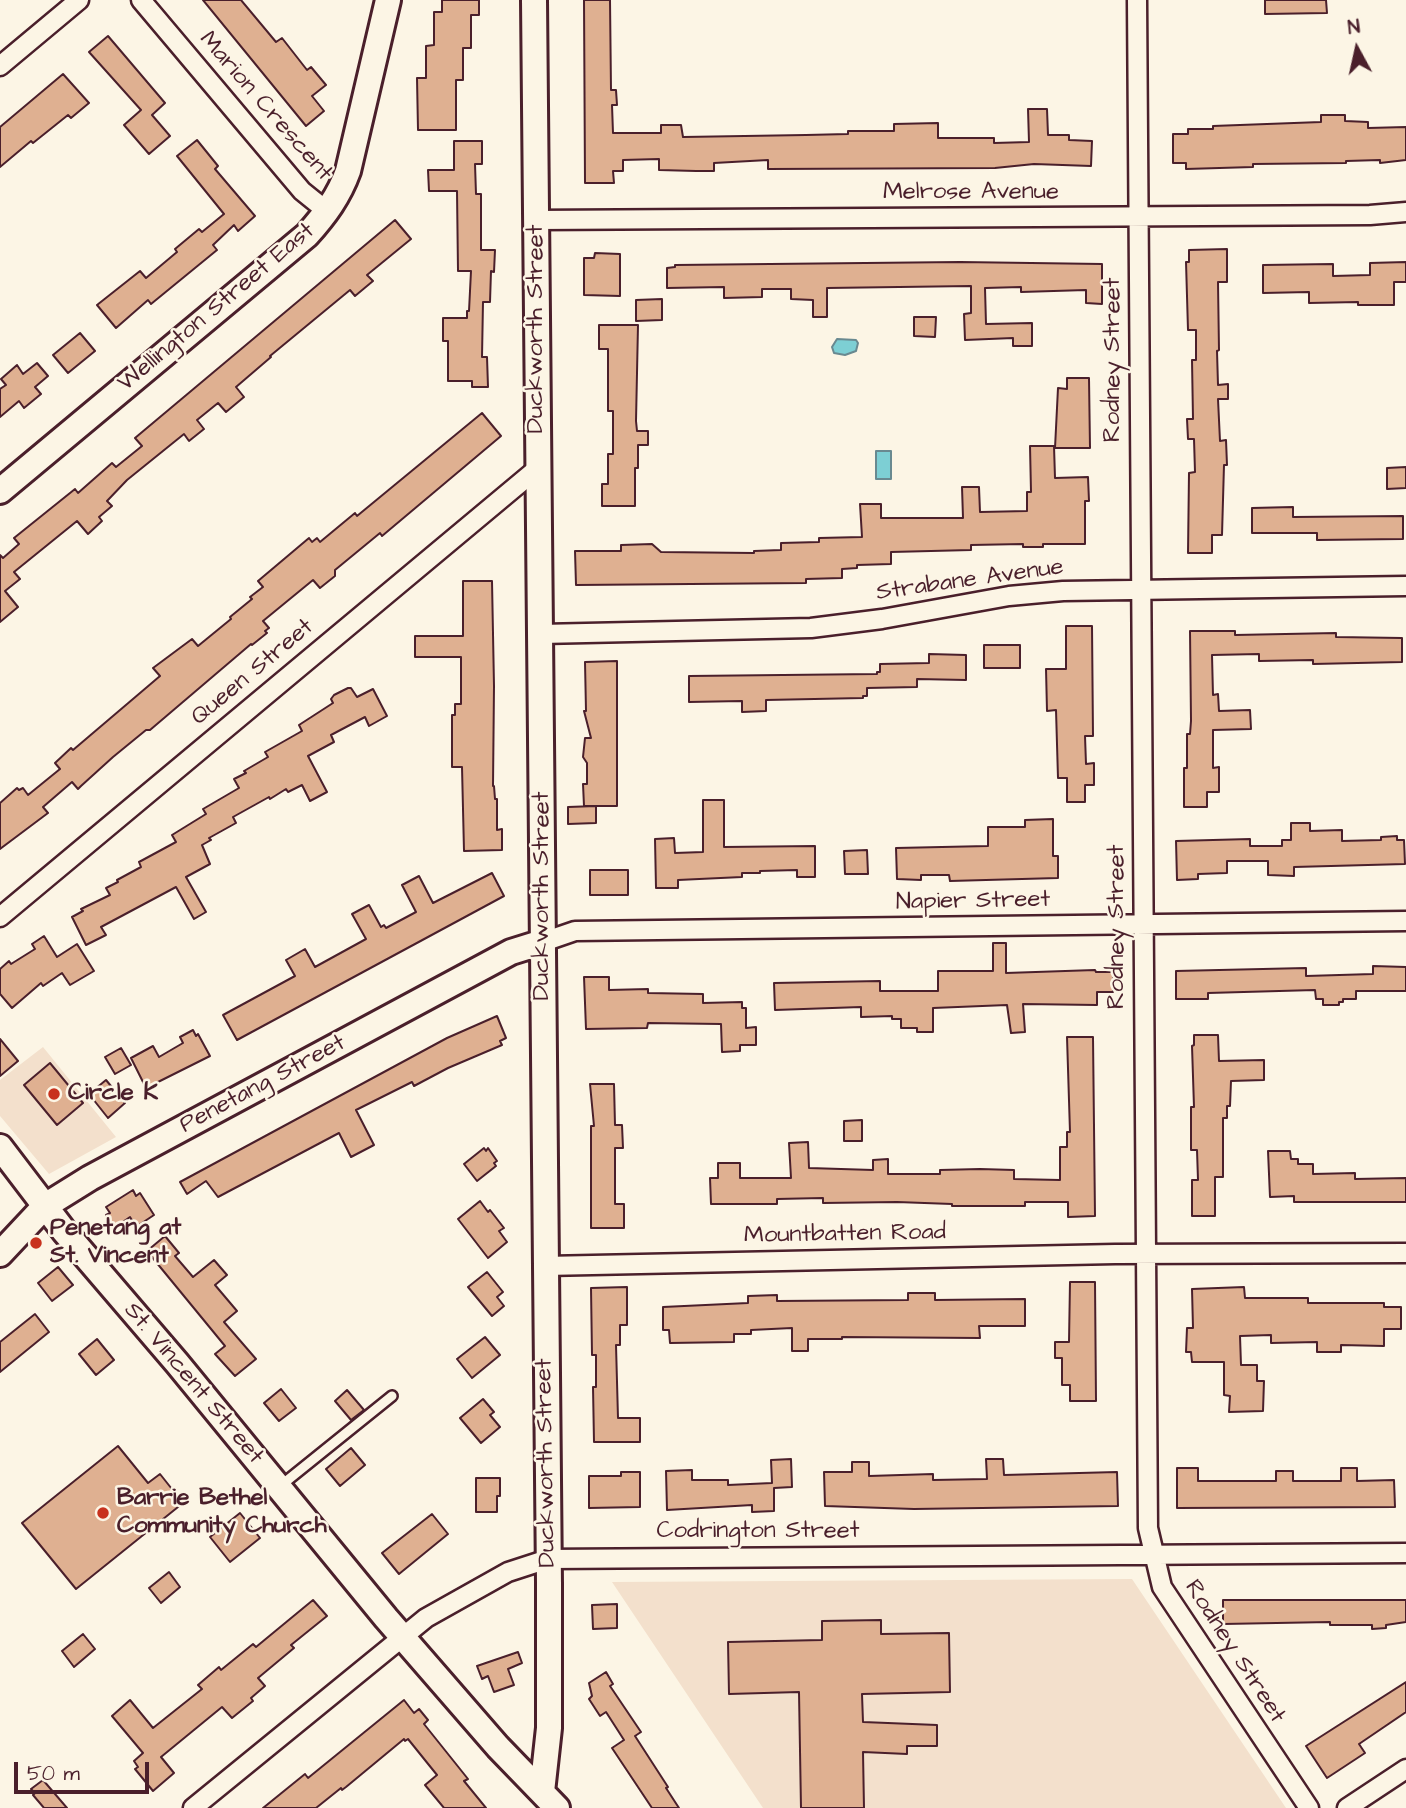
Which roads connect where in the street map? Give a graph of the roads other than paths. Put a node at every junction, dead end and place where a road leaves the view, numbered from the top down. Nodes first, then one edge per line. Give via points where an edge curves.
1 (79, 0) edge
2 (141, 0) edge
3 (388, 0) edge
4 (534, 0) edge
5 (1137, 0) edge
6 (0, 66) edge
7 (328, 212) junction
8 (1406, 212) edge
9 (1138, 216) junction
10 (536, 220) junction
11 (538, 468) junction
12 (0, 491) edge
13 (1406, 586) edge
14 (1140, 590) junction
15 (541, 634) junction
16 (0, 917) edge
17 (1406, 921) edge
18 (1143, 924) junction
19 (543, 942) junction
20 (0, 1147) edge
21 (45, 1206) junction
22 (1406, 1253) edge
23 (0, 1254) edge
24 (1146, 1254) junction
25 (545, 1266) junction
26 (392, 1396) dead end
27 (279, 1487) junction
28 (1406, 1553) edge
29 (1154, 1554) junction
30 (548, 1559) junction
31 (402, 1636) junction
32 (1406, 1769) edge
33 (549, 1800) edge
34 (193, 1808) edge
35 (1309, 1808) edge
36 (1348, 1808) edge

1 - 6 street
2 - 7 street, Marion Crescent via 302,191
3 - 7 main road, Wellington Street East via 348,171
4 - 10 main road, Duckworth Street
5 - 9 street, Rodney Street
7 - 12 main road, Wellington Street East via 307,235
8 - 9 street, Melrose Avenue
9 - 10 street, Melrose Avenue
9 - 14 street, Rodney Street
10 - 11 main road, Duckworth Street
11 - 15 main road, Duckworth Street
11 - 16 street, Queen Street
13 - 14 street, Strabane Avenue
14 - 15 street, Strabane Avenue via 1009,596 799,629
14 - 18 street, Rodney Street
15 - 19 main road, Duckworth Street
17 - 18 street, Napier Street
18 - 19 street, Napier Street via 575,932
18 - 24 street, Rodney Street
19 - 21 main road, Penetang Street via 510,952
19 - 25 main road, Duckworth Street
20 - 21 main road, St. Vincent Street
21 - 23 main road, Penetang Street
21 - 27 main road, St. Vincent Street
22 - 24 street, Mountbatten Road
24 - 25 street, Mountbatten Road
24 - 29 street, Rodney Street via 1148,1528
25 - 30 main road, Duckworth Street
26 - 27 lane
27 - 31 main road, St. Vincent Street
28 - 29 street, Codrington Street
29 - 30 street, Codrington Street
29 - 35 street, Rodney Street via 1161,1587
30 - 31 street, Codrington Street via 519,1567 468,1593
30 - 33 main road, Duckworth Street
31 - 33 main road, St. Vincent Street
31 - 34 street, Codrington Street
32 - 36 street

